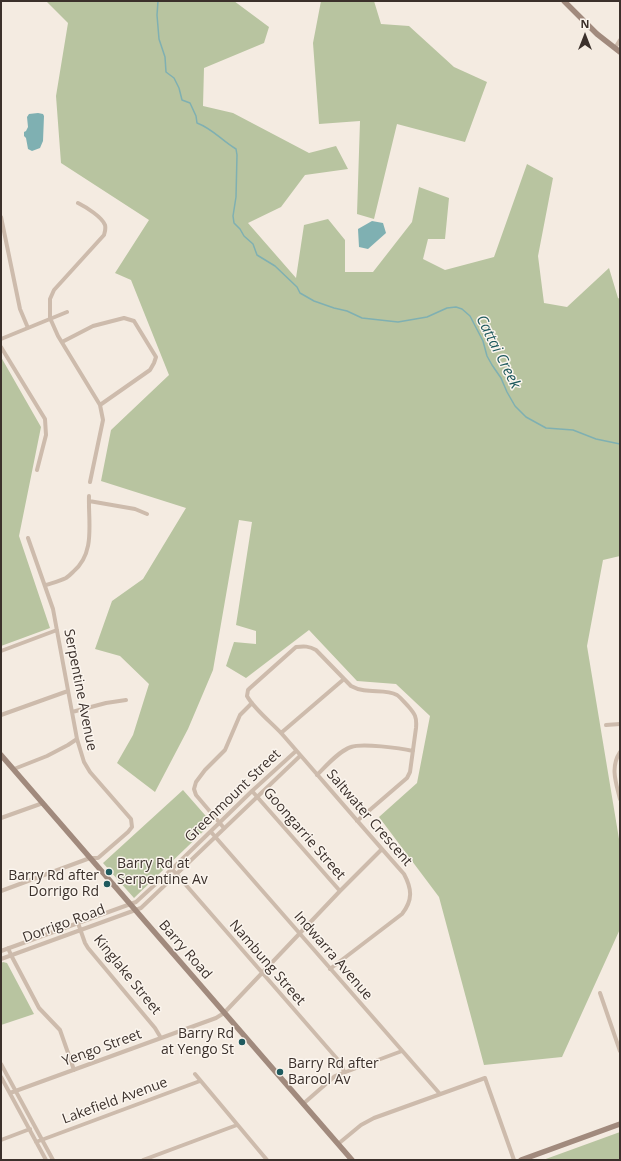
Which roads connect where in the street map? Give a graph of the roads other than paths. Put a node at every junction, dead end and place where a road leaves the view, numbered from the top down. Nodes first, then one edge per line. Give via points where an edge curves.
1 (564, 1) edge
2 (620, 40) edge
3 (617, 50) edge
4 (78, 203) dead end
5 (1, 217) edge
6 (67, 312) dead end
7 (50, 318) junction
8 (28, 328) junction
9 (1, 339) edge
10 (62, 342) junction
11 (1, 346) edge
12 (100, 405) junction
13 (37, 470) dead end
14 (90, 482) dead end
15 (89, 496) dead end
16 (88, 501) junction
17 (147, 514) dead end
18 (28, 538) dead end
19 (46, 586) junction
20 (57, 630) junction
21 (1, 651) edge
22 (344, 679) junction
23 (68, 692) junction
24 (126, 700) dead end
25 (252, 703) junction
26 (72, 712) junction
27 (1, 715) edge
28 (620, 724) edge
29 (606, 725) dead end
30 (281, 733) junction
31 (77, 739) junction
32 (296, 751) junction
33 (413, 751) junction
34 (620, 752) edge
35 (1, 755) edge
36 (300, 756) junction
37 (14, 769) junction
38 (317, 775) junction
39 (252, 791) junction
40 (256, 796) junction
41 (620, 799) edge
42 (43, 803) junction
43 (1, 818) edge
44 (357, 821) junction
45 (220, 823) junction
46 (224, 828) junction
47 (211, 832) junction
48 (215, 837) junction
49 (382, 849) junction
50 (90, 858) junction
51 (172, 869) junction
52 (176, 875) junction
53 (1, 891) edge
54 (340, 891) junction
55 (131, 904) junction
56 (135, 910) junction
57 (78, 923) junction
58 (80, 930) junction
59 (300, 934) junction
60 (8, 948) junction
61 (1, 951) edge
62 (11, 955) junction
63 (1, 958) edge
64 (330, 969) junction
65 (262, 972) junction
66 (600, 993) dead end
67 (224, 1014) junction
68 (161, 1038) junction
69 (402, 1051) junction
70 (620, 1051) edge
71 (1, 1064) edge
72 (74, 1070) junction
73 (344, 1072) junction
74 (195, 1074) dead end
75 (1, 1076) edge
76 (200, 1081) junction
77 (16, 1091) junction
78 (10, 1093) junction
79 (440, 1094) junction
80 (303, 1104) junction
81 (620, 1124) edge
82 (237, 1125) junction
83 (30, 1129) junction
84 (1, 1140) edge
85 (42, 1140) junction
86 (36, 1142) junction
87 (338, 1144) junction
88 (46, 1160) edge
89 (53, 1160) edge
90 (143, 1160) edge
91 (267, 1160) edge
92 (352, 1160) edge
93 (514, 1160) edge
94 (521, 1160) edge

1 - 3 street
2 - 3 street
4 - 7 street via 86,207 106,227 104,235 54,290 50,299
5 - 8 street via 20,309
6 - 7 street
7 - 8 street
7 - 10 street
8 - 9 street
10 - 12 street
10 - 12 street via 93,326 124,318 134,322 156,357 150,370
11 - 13 street via 45,419 46,436
12 - 14 street via 103,420
15 - 16 street
16 - 17 street via 135,509
16 - 19 street via 90,540 83,561 68,577
18 - 19 street, Serpentine Avenue
19 - 20 street, Serpentine Avenue
20 - 21 street
20 - 23 street, Serpentine Avenue
22 - 25 street, Saltwater Crescent via 316,650 305,646 296,647 250,688 247,696
22 - 30 street
22 - 33 street via 357,690 389,692 401,698 416,715
23 - 26 street, Serpentine Avenue
23 - 27 street
24 - 26 street
25 - 30 street, Saltwater Crescent
25 - 45 street via 238,718 225,750 195,784 196,795
26 - 31 street, Serpentine Avenue
28 - 29 street
30 - 32 street, Saltwater Crescent
31 - 37 street via 47,756
31 - 50 street, Serpentine Avenue via 90,772 131,819 132,827 98,858
32 - 36 street, Saltwater Crescent
32 - 39 street, Greenmount Street
33 - 38 street via 352,746 344,750
33 - 44 street via 410,772 406,778
34 - 41 street via 615,772
35 - 37 street, Barry Road
36 - 38 street, Saltwater Crescent
36 - 40 street, Greenmount Street
37 - 42 street, Barry Road
38 - 44 street, Saltwater Crescent
39 - 40 street, Goongarrie Street
39 - 45 street, Greenmount Street
40 - 46 street, Greenmount Street
40 - 54 street, Goongarrie Street
42 - 43 street
42 - 50 street, Barry Road
44 - 49 street, Saltwater Crescent
45 - 46 street
45 - 47 street, Greenmount Street
46 - 48 street, Greenmount Street
47 - 48 street, Indwarra Avenue
47 - 51 street, Greenmount Street
48 - 52 street, Greenmount Street
48 - 59 street, Indwarra Avenue
49 - 54 street
49 - 64 street, Saltwater Crescent via 408,882 411,892 408,905 402,914
50 - 53 street
50 - 55 street, Barry Road
51 - 52 street, Nambung Street
51 - 55 street, Greenmount Street
52 - 56 street, Greenmount Street via 141,908
52 - 65 street, Nambung Street
54 - 59 street
55 - 56 street, Barry Road
55 - 57 street, Dorrigo Road
56 - 58 street, Dorrigo Road
56 - 67 street, Barry Road
57 - 58 street, Kinglake Street
57 - 60 street, Dorrigo Road
58 - 62 street, Dorrigo Road
58 - 68 street, Kinglake Street via 88,948
59 - 64 street, Indwarra Avenue
59 - 65 street
60 - 61 street, Dorrigo Road
60 - 62 street
62 - 63 street, Dorrigo Road
62 - 72 street via 39,1008 60,1030
64 - 69 street, Indwarra Avenue
65 - 67 street
65 - 73 street, Nambung Street via 339,1061
66 - 70 street
67 - 68 street, Yengo Street
67 - 80 street, Barry Road
68 - 72 street, Yengo Street
69 - 73 street
69 - 79 street, Indwarra Avenue
71 - 77 street
72 - 77 street, Yengo Street
73 - 80 street via 331,1078
74 - 76 street
75 - 78 street
76 - 82 street
76 - 85 street, Lakefield Avenue
77 - 78 street, Yengo Street
77 - 85 street
78 - 83 street
79 - 87 street via 367,1121
79 - 93 street via 484,1078
80 - 87 street, Barry Road
81 - 94 street
82 - 90 street
82 - 91 street
83 - 84 street
83 - 86 street
85 - 86 street, Lakefield Avenue
85 - 89 street
86 - 88 street
87 - 92 street, Barry Road

